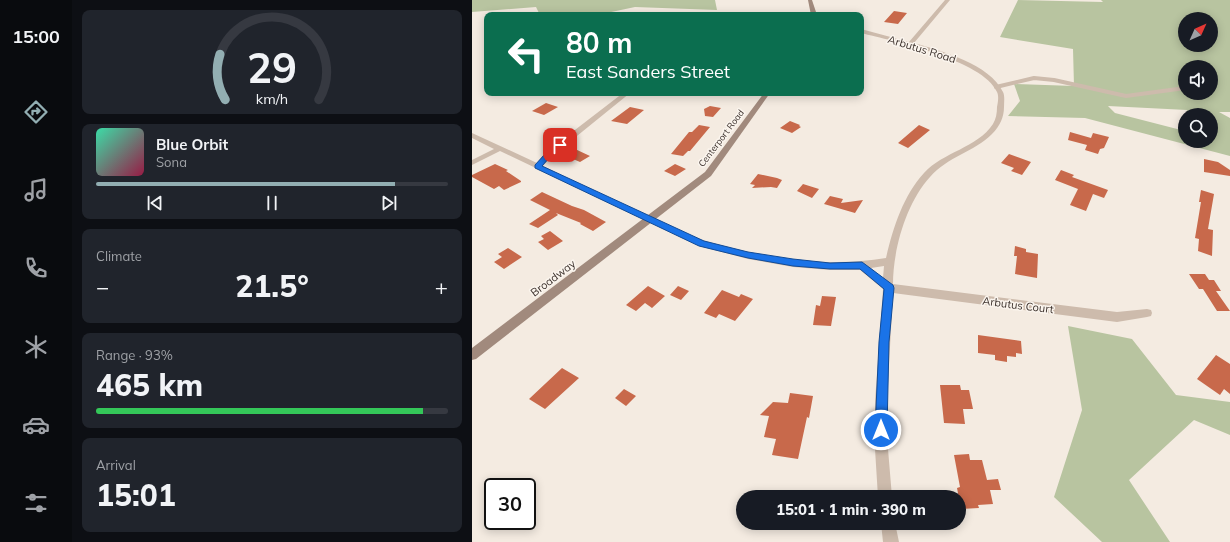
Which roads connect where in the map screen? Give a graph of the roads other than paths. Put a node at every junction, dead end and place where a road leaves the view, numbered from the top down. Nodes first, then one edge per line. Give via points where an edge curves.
1 (810, 0) edge
2 (948, 0) edge
3 (813, 12) edge
4 (864, 32) edge
5 (910, 45) junction
6 (996, 87) junction
7 (1178, 88) edge
8 (623, 96) edge
9 (765, 96) edge
10 (472, 135) edge
11 (500, 148) junction
12 (472, 163) edge
13 (538, 167) junction
14 (649, 220) junction
15 (890, 261) junction
16 (862, 266) junction
17 (889, 288) junction
18 (1146, 313) dead end
19 (472, 355) edge
20 (884, 490) edge
21 (889, 530) edge
22 (891, 542) edge

1 - 3 main road
2 - 5 street
4 - 5 street, Arbutus Road
5 - 6 street, Arbutus Road via 963,62 981,72
6 - 7 lane via 1034,78 1126,96
6 - 15 street, Arbutus Road via 1000,92 1002,108 998,123 966,150 941,162 919,185 901,221
8 - 13 street via 548,155
9 - 14 main road, Centerport Road via 708,174
10 - 11 street
11 - 12 street
11 - 13 street
13 - 14 street
14 - 16 street via 702,244 748,255 793,263
14 - 19 main road, Broadway
15 - 16 street
15 - 17 street, Arbutus Road
16 - 17 street
17 - 18 street, Arbutus Court via 1116,317
17 - 20 street, Arbutus Road via 881,401 881,459
21 - 22 street

